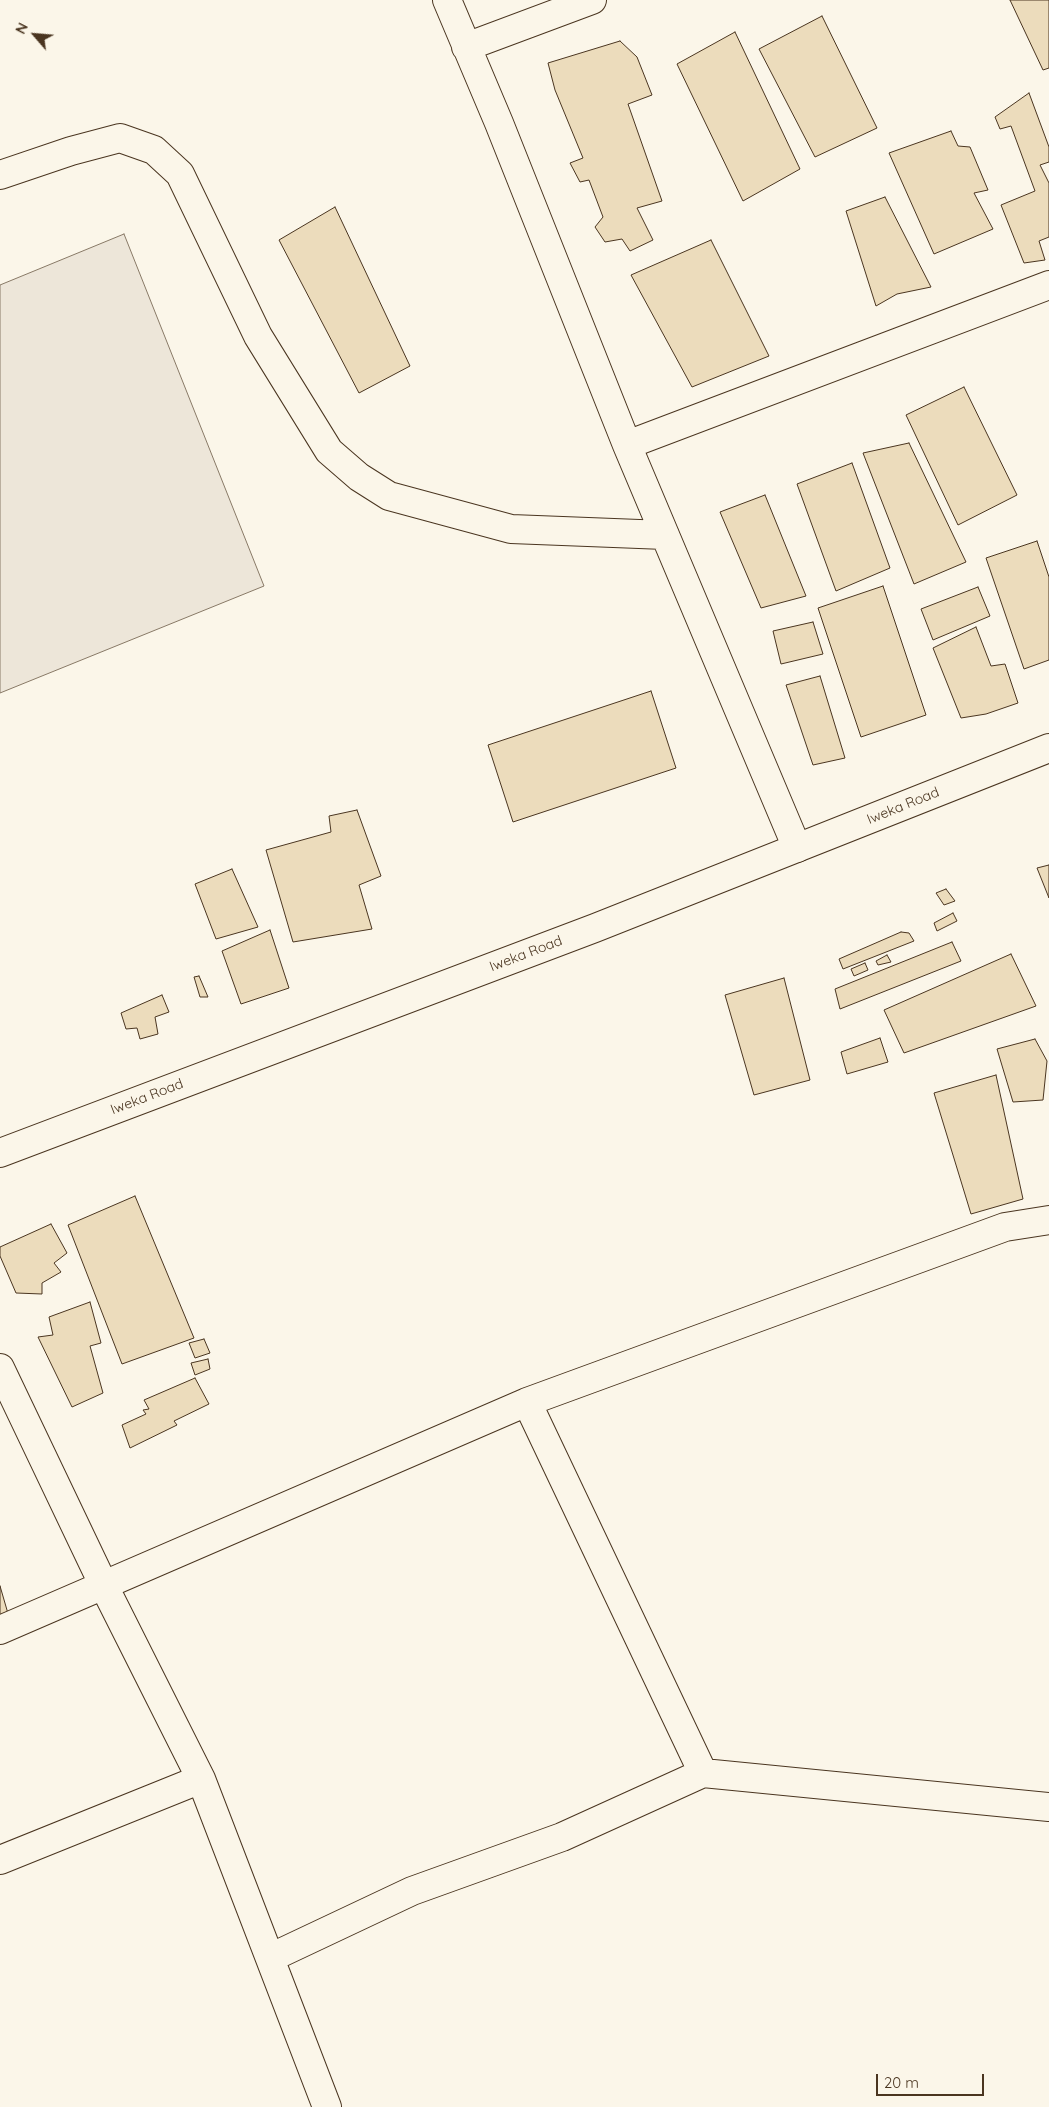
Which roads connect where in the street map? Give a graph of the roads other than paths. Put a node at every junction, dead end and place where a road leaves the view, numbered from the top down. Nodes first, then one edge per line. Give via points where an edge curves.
1 (447, 0) edge
2 (592, 0) edge
3 (466, 47) junction
4 (0, 175) edge
5 (1049, 285) edge
6 (627, 445) junction
7 (665, 535) junction
8 (1049, 748) edge
9 (797, 848) junction
10 (0, 1153) edge
11 (1049, 1220) edge
12 (0, 1368) edge
13 (527, 1402) junction
14 (104, 1586) junction
15 (0, 1630) edge
16 (703, 1772) junction
17 (201, 1779) junction
18 (1049, 1807) edge
19 (0, 1860) edge
20 (270, 1958) junction
21 (327, 2107) edge

1 - 3 street
2 - 3 street
3 - 6 street
4 - 7 street via 120,138 154,150 180,174 258,336 328,451 359,477 389,496 510,529
5 - 6 street
6 - 7 street
7 - 9 street
8 - 9 street, Iweka Road
9 - 10 street, Iweka Road via 595,928
11 - 13 street via 1005,1227
12 - 14 street
13 - 14 street
13 - 16 street
14 - 15 street
14 - 17 street
16 - 18 street
16 - 20 street via 562,1837 412,1891
17 - 19 street
17 - 20 street
20 - 21 street

